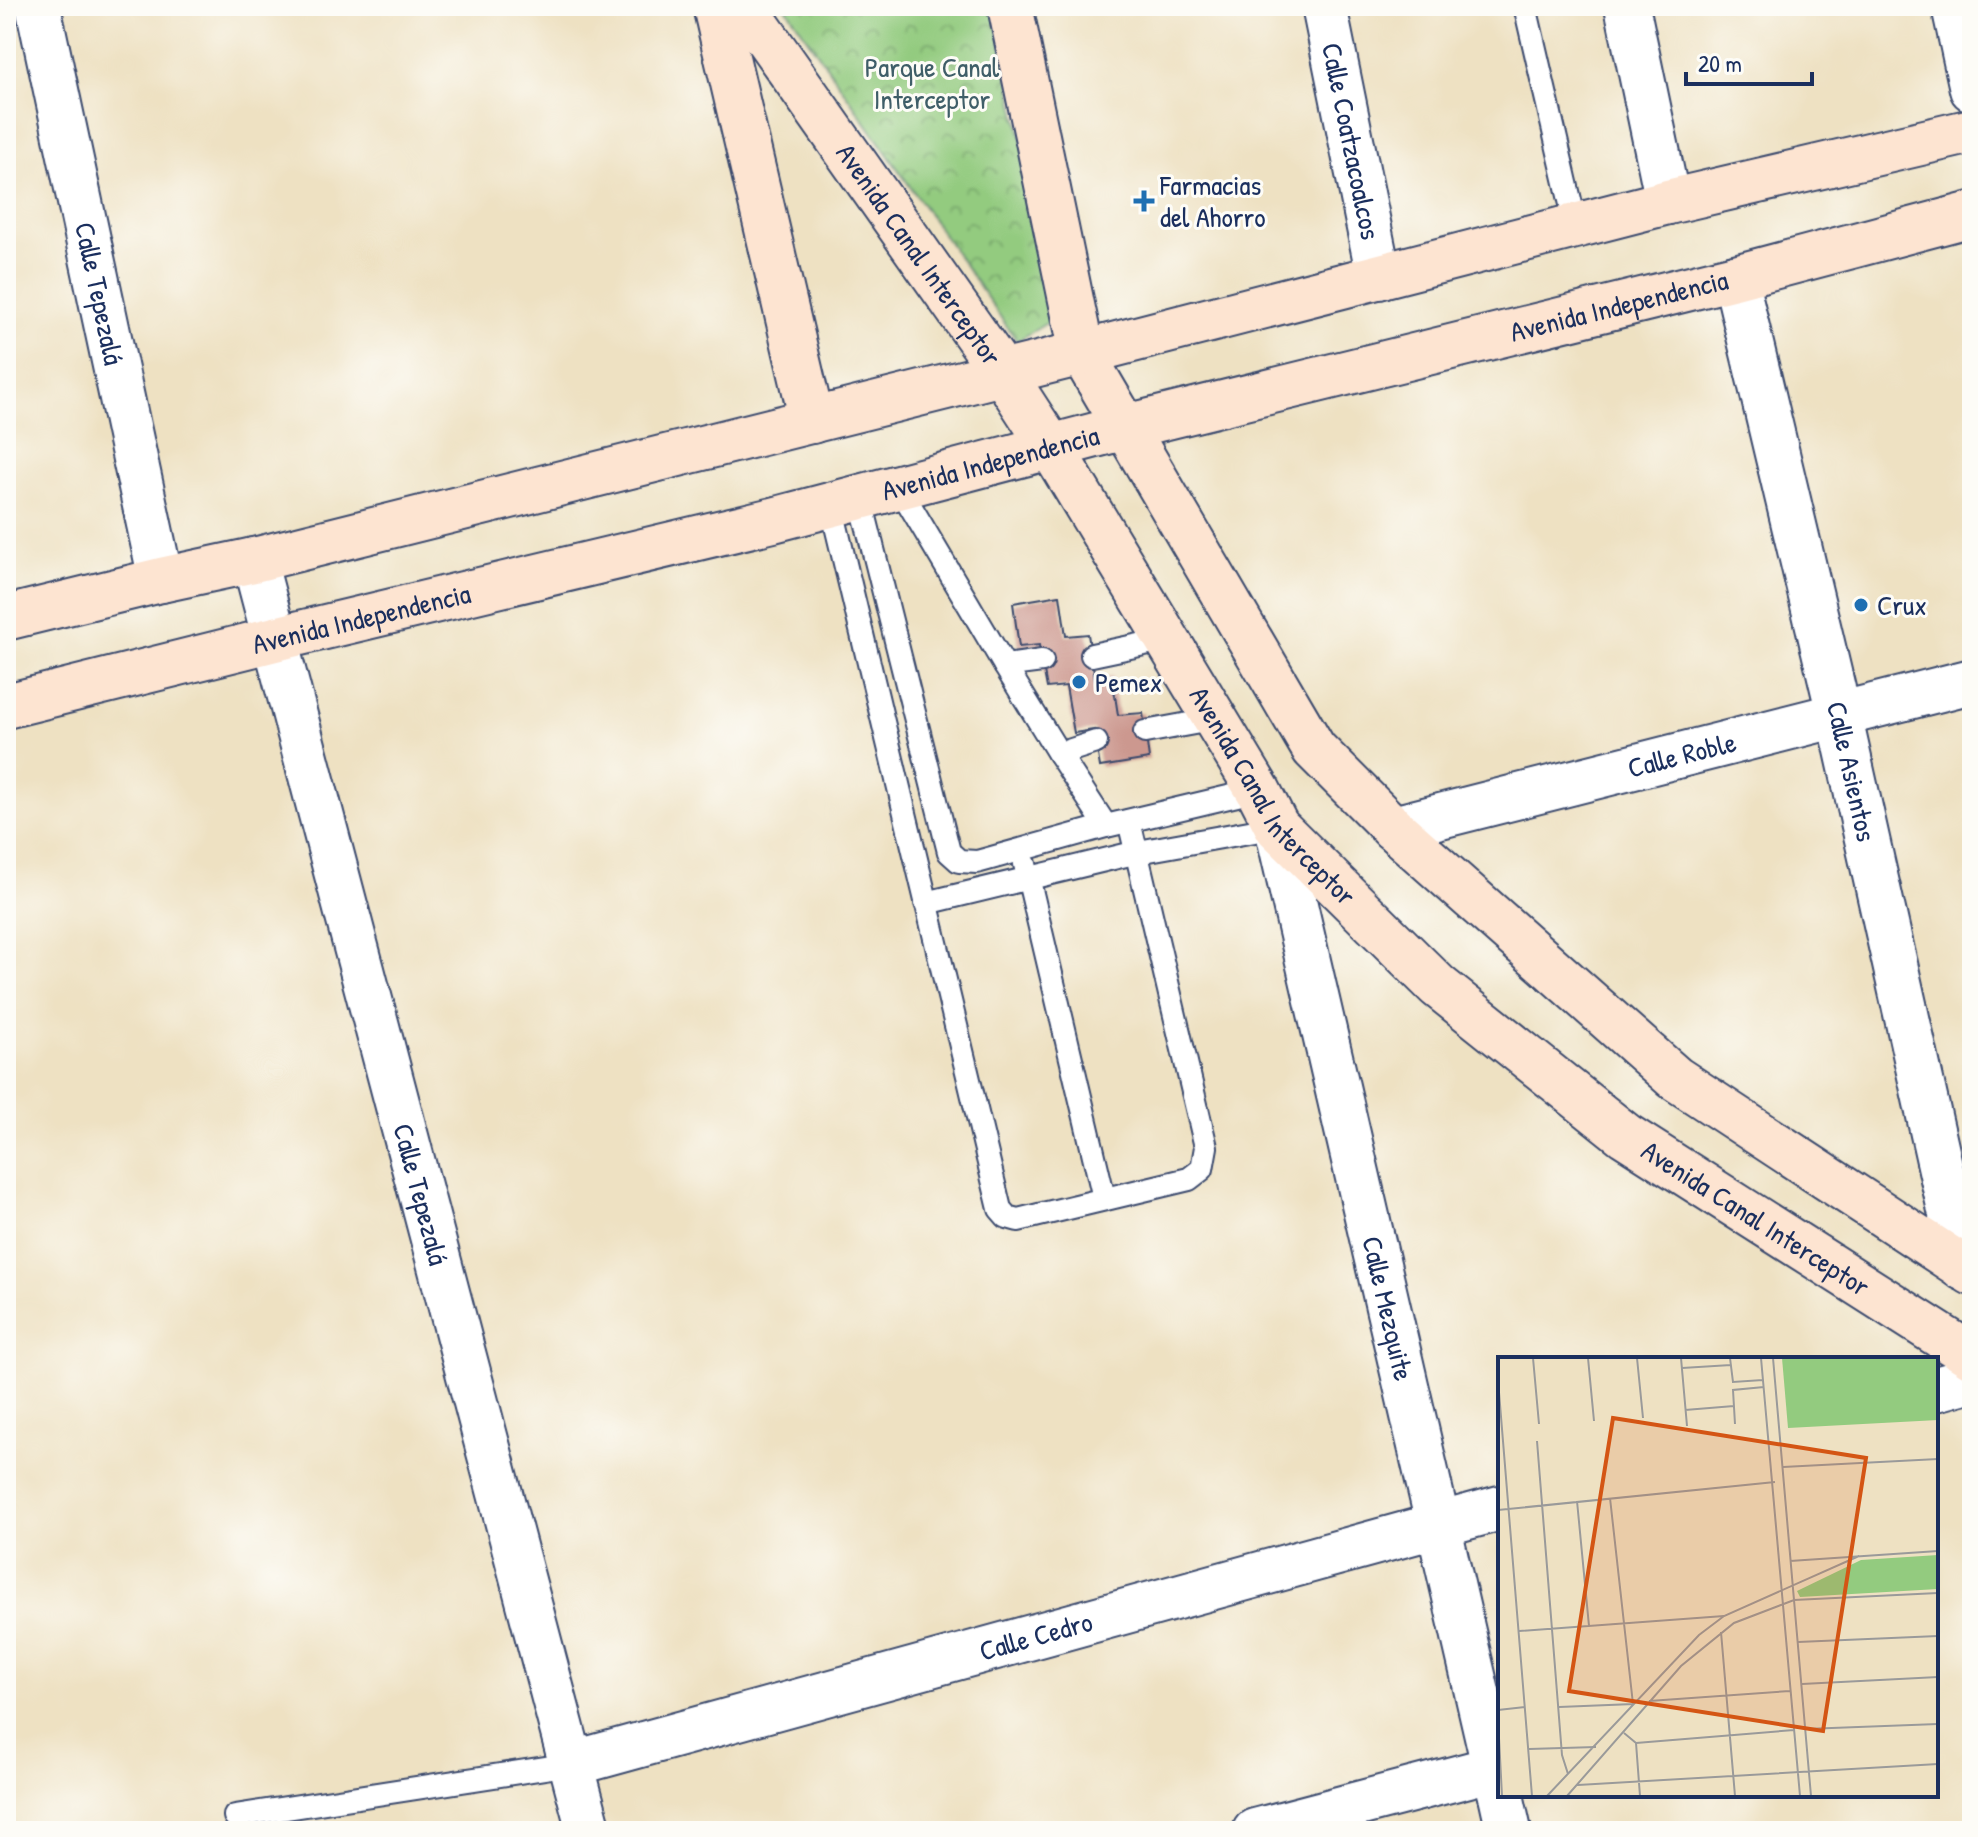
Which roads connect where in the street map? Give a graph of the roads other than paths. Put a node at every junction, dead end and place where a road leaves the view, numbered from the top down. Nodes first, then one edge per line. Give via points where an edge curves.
1 (38, 6) edge
2 (715, 6) edge
3 (744, 6) edge
4 (1010, 6) edge
5 (1324, 6) edge
6 (1525, 6) edge
7 (1627, 6) edge
8 (1954, 6) edge
9 (1972, 89) edge
10 (1972, 131) edge
11 (1668, 202) junction
12 (1972, 214) edge
13 (1576, 226) junction
14 (1379, 277) junction
15 (1735, 277) junction
16 (1082, 353) junction
17 (1003, 373) junction
18 (812, 421) junction
19 (1126, 427) junction
20 (1051, 447) junction
21 (863, 497) junction
22 (254, 560) junction
23 (161, 580) junction
24 (6, 618) edge
25 (275, 639) junction
26 (1168, 639) junction
27 (1092, 655) dead end
28 (1042, 661) dead end
29 (1005, 666) junction
30 (1972, 681) edge
31 (6, 706) edge
32 (1839, 714) junction
33 (1216, 719) junction
34 (1145, 732) dead end
35 (1096, 742) dead end
36 (1059, 754) junction
37 (1267, 808) junction
38 (1129, 821) junction
39 (1106, 826) junction
40 (1393, 828) junction
41 (1022, 849) junction
42 (1138, 852) junction
43 (1028, 879) junction
44 (926, 903) junction
45 (1104, 1198) junction
46 (1968, 1270) edge
47 (1972, 1356) edge
48 (1972, 1379) edge
49 (1938, 1388) edge
50 (1498, 1509) edge
51 (1438, 1525) junction
52 (571, 1764) junction
53 (1498, 1785) edge
54 (1501, 1797) edge
55 (235, 1816) dead end
56 (589, 1831) edge
57 (1255, 1831) edge
58 (1509, 1831) edge

1 - 23 street, Calle Tepezalá
2 - 18 main road
3 - 17 main road, Avenida Canal Interceptor
4 - 16 main road, Avenida Canal Interceptor
5 - 14 street, Calle Coatzacoalcos
6 - 13 lane
7 - 11 street
8 - 9 street
10 - 11 main road
11 - 13 main road
12 - 15 main road, Avenida Independencia
13 - 14 main road
14 - 16 main road
15 - 19 main road, Avenida Independencia
15 - 32 street, Calle Asientos
16 - 17 main road
16 - 19 main road, Avenida Canal Interceptor
17 - 18 main road
17 - 20 main road, Avenida Canal Interceptor
18 - 22 main road
19 - 20 main road, Avenida Independencia
19 - 40 main road, Avenida Canal Interceptor via 1314,749
20 - 21 main road, Avenida Independencia
20 - 26 main road, Avenida Canal Interceptor
21 - 25 main road, Avenida Independencia
21 - 29 lane
21 - 41 lane via 949,852 959,861 977,862
21 - 44 lane
22 - 23 main road
22 - 25 street, Calle Tepezalá
23 - 24 main road
25 - 31 main road, Avenida Independencia
25 - 52 street, Calle Tepezalá
26 - 27 lane
26 - 33 main road, Avenida Canal Interceptor
28 - 29 lane
29 - 36 lane
30 - 32 street, Calle Roble
32 - 40 street, Calle Roble
32 - 46 street, Calle Asientos
33 - 34 lane
33 - 37 main road, Avenida Canal Interceptor
35 - 36 lane
36 - 39 lane
37 - 38 lane
37 - 42 lane
37 - 47 main road, Avenida Canal Interceptor via 1438,986 1625,1135
37 - 51 street, Calle Mezquite
38 - 39 lane
38 - 42 lane
39 - 41 lane
40 - 46 main road, Avenida Canal Interceptor via 1675,1078
41 - 43 lane
42 - 43 lane
42 - 45 lane via 1206,1147 1202,1169 1189,1179
43 - 44 lane
43 - 45 lane
44 - 45 lane via 1000,1209 1018,1220
48 - 49 street
50 - 51 street, Calle Cedro
51 - 52 street, Calle Cedro
51 - 53 street, Calle Mezquite
52 - 55 lane
52 - 56 street, Calle Tepezalá
53 - 57 street
54 - 58 street, Calle Mezquite

